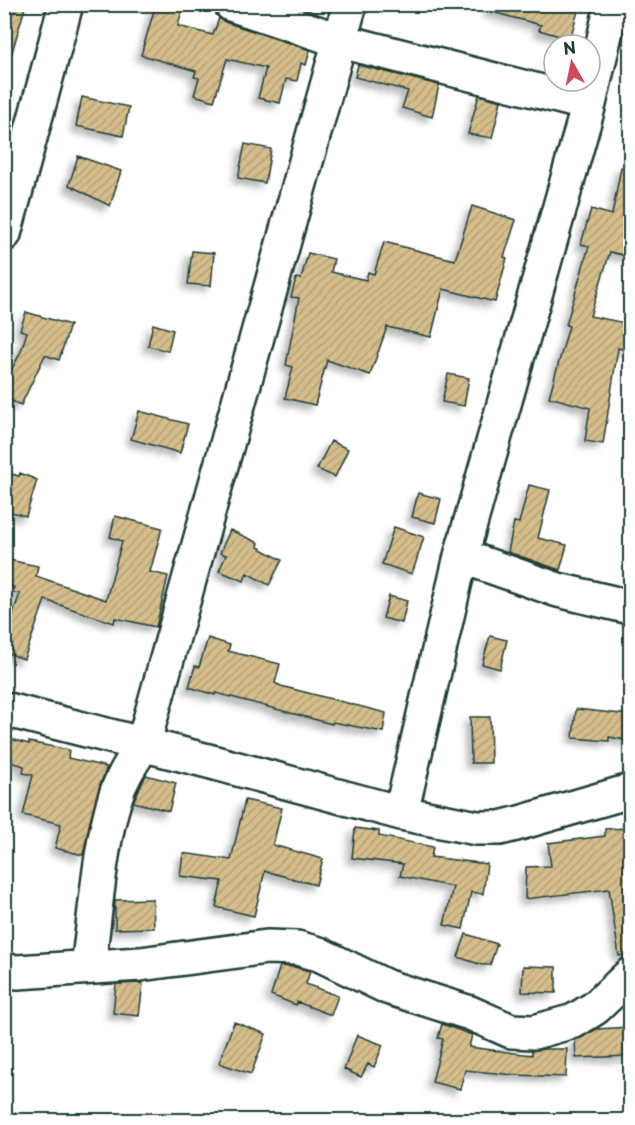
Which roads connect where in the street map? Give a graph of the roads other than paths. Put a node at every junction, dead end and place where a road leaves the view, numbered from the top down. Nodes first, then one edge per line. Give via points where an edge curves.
1 (66, 4) edge
2 (231, 4) edge
3 (350, 4) edge
4 (612, 4) edge
5 (341, 41) junction
6 (589, 104) junction
7 (4, 234) edge
8 (461, 556) junction
9 (630, 607) edge
10 (4, 709) edge
11 (143, 745) junction
12 (630, 791) edge
13 (401, 813) junction
14 (88, 966) junction
15 (4, 971) edge
16 (630, 975) edge

1 - 7 street
2 - 5 street
3 - 5 street
4 - 6 street
5 - 6 street
5 - 11 street
6 - 8 street
8 - 9 street via 558,590
8 - 13 street
10 - 11 street
11 - 13 street
11 - 14 street via 124,776 111,813
12 - 13 street via 500,828 477,828
14 - 15 street
14 - 16 street via 267,947 297,948 319,954 387,987 470,1013 511,1031 534,1032 574,1021 595,1008

